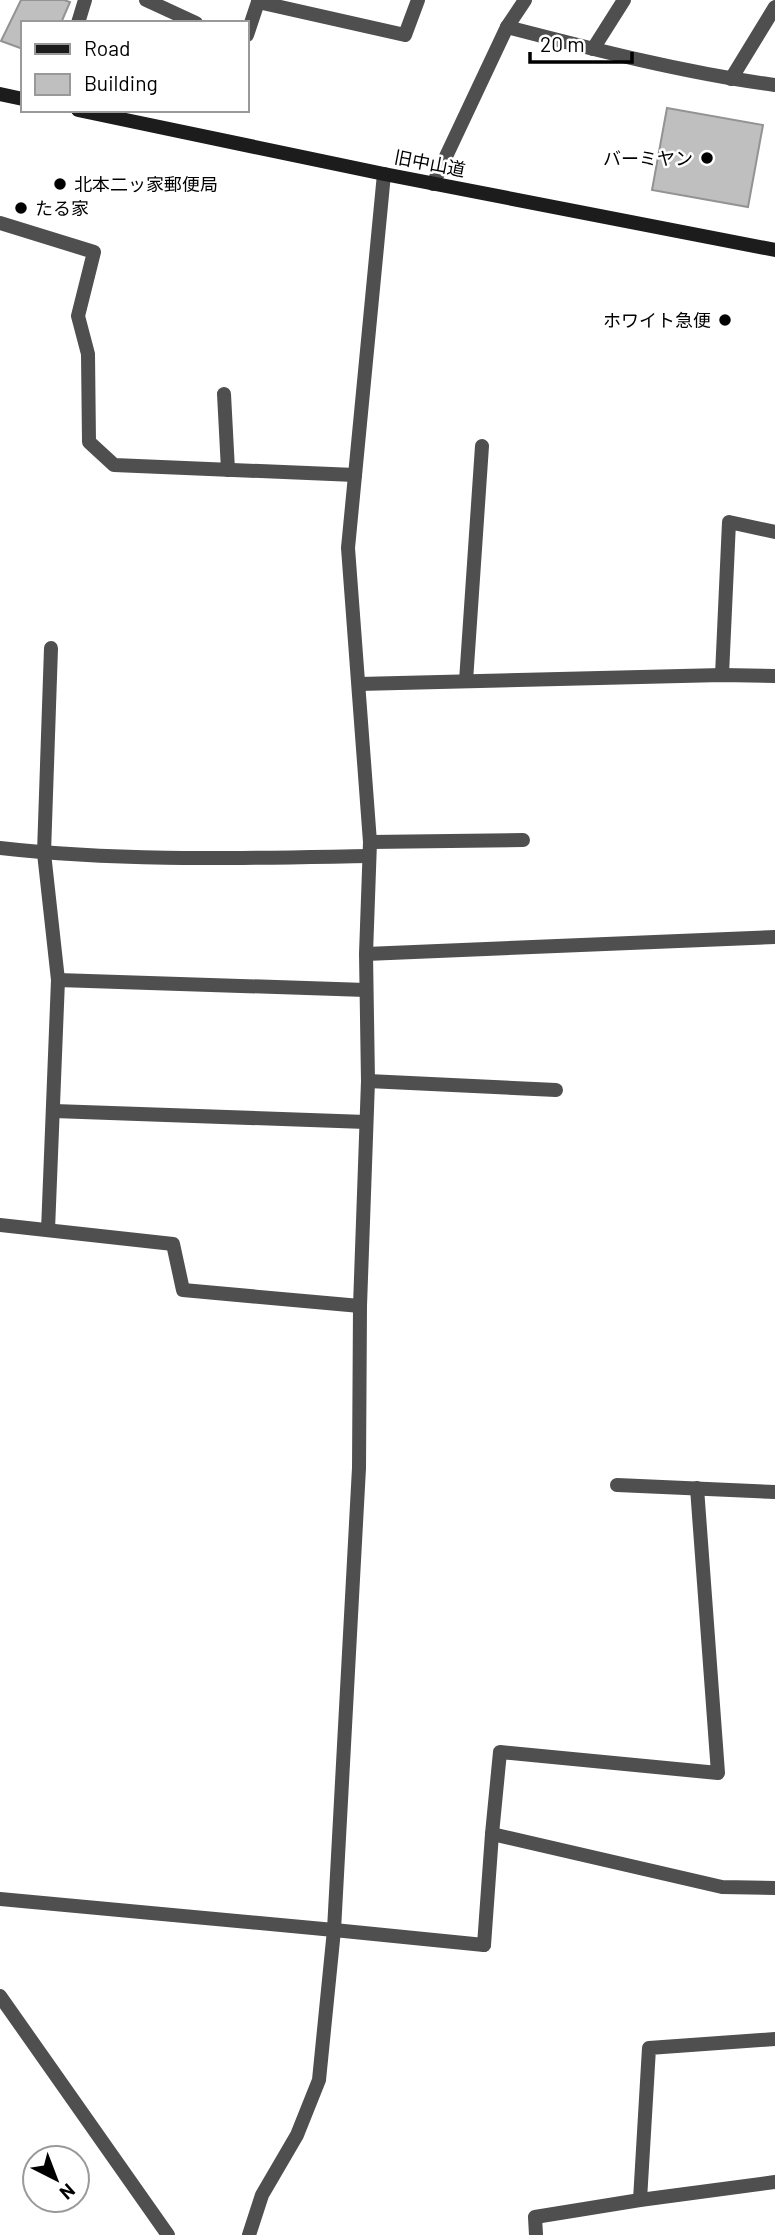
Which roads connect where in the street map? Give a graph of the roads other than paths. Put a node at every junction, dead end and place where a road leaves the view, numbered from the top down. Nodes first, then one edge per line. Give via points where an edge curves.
1 (85, 0) edge
2 (146, 0) edge
3 (418, 0) edge
4 (525, 0) edge
5 (624, 0) edge
6 (258, 1) edge
7 (775, 7) edge
8 (79, 21) edge
9 (192, 21) edge
10 (508, 27) junction
11 (248, 31) edge
12 (593, 49) junction
13 (731, 79) junction
14 (775, 85) edge
15 (0, 94) edge
16 (21, 99) edge
17 (88, 112) edge
18 (384, 174) junction
19 (433, 184) junction
20 (0, 223) edge
21 (775, 250) edge
22 (224, 394) dead end
23 (482, 446) dead end
24 (228, 470) junction
25 (355, 475) junction
26 (775, 532) edge
27 (51, 648) dead end
28 (722, 675) junction
29 (775, 676) edge
30 (466, 681) junction
31 (359, 684) junction
32 (523, 840) dead end
33 (0, 848) edge
34 (370, 849) junction
35 (44, 853) junction
36 (775, 937) edge
37 (366, 954) junction
38 (58, 980) junction
39 (366, 990) junction
40 (368, 1081) junction
41 (556, 1090) dead end
42 (54, 1111) junction
43 (366, 1122) junction
44 (0, 1225) edge
45 (48, 1230) junction
46 (360, 1306) junction
47 (617, 1485) dead end
48 (696, 1489) junction
49 (775, 1492) edge
50 (492, 1834) junction
51 (775, 1888) edge
52 (0, 1899) edge
53 (334, 1930) junction
54 (0, 1996) edge
55 (775, 2039) edge
56 (775, 2182) edge
57 (640, 2200) junction
58 (168, 2235) edge
59 (249, 2235) edge
60 (536, 2235) edge

1 - 8 street
2 - 9 street
3 - 6 street via 405,35
4 - 10 street
5 - 12 street
6 - 11 street
7 - 13 street
10 - 12 street
10 - 19 street
12 - 13 street
13 - 14 street
15 - 16 main road
17 - 18 main road, 旧中山道
18 - 19 main road, 旧中山道
18 - 25 street
19 - 21 main road, 旧中山道
20 - 24 street via 94,252 78,316 88,354 89,442 114,465
22 - 24 street
23 - 30 street
24 - 25 street
25 - 31 street via 348,548
26 - 28 street via 729,522
27 - 35 street
28 - 29 street
28 - 30 street
30 - 31 street
31 - 34 street
32 - 34 street
33 - 35 street
34 - 35 street via 167,859
34 - 37 street
35 - 38 street
36 - 37 street
37 - 39 street
38 - 39 street
38 - 42 street
39 - 40 street
40 - 41 street
40 - 43 street
42 - 43 street
42 - 45 street
43 - 46 street
44 - 45 street
45 - 46 street via 173,1244 183,1290
46 - 53 street via 359,1468
47 - 48 street
48 - 49 street
48 - 50 street via 718,1773 500,1752
50 - 51 street via 722,1887
50 - 53 street via 484,1945
52 - 53 street
53 - 59 street via 319,2080 298,2134 262,2195
54 - 58 street
55 - 57 street via 649,2048
56 - 57 street
57 - 60 street via 535,2217

